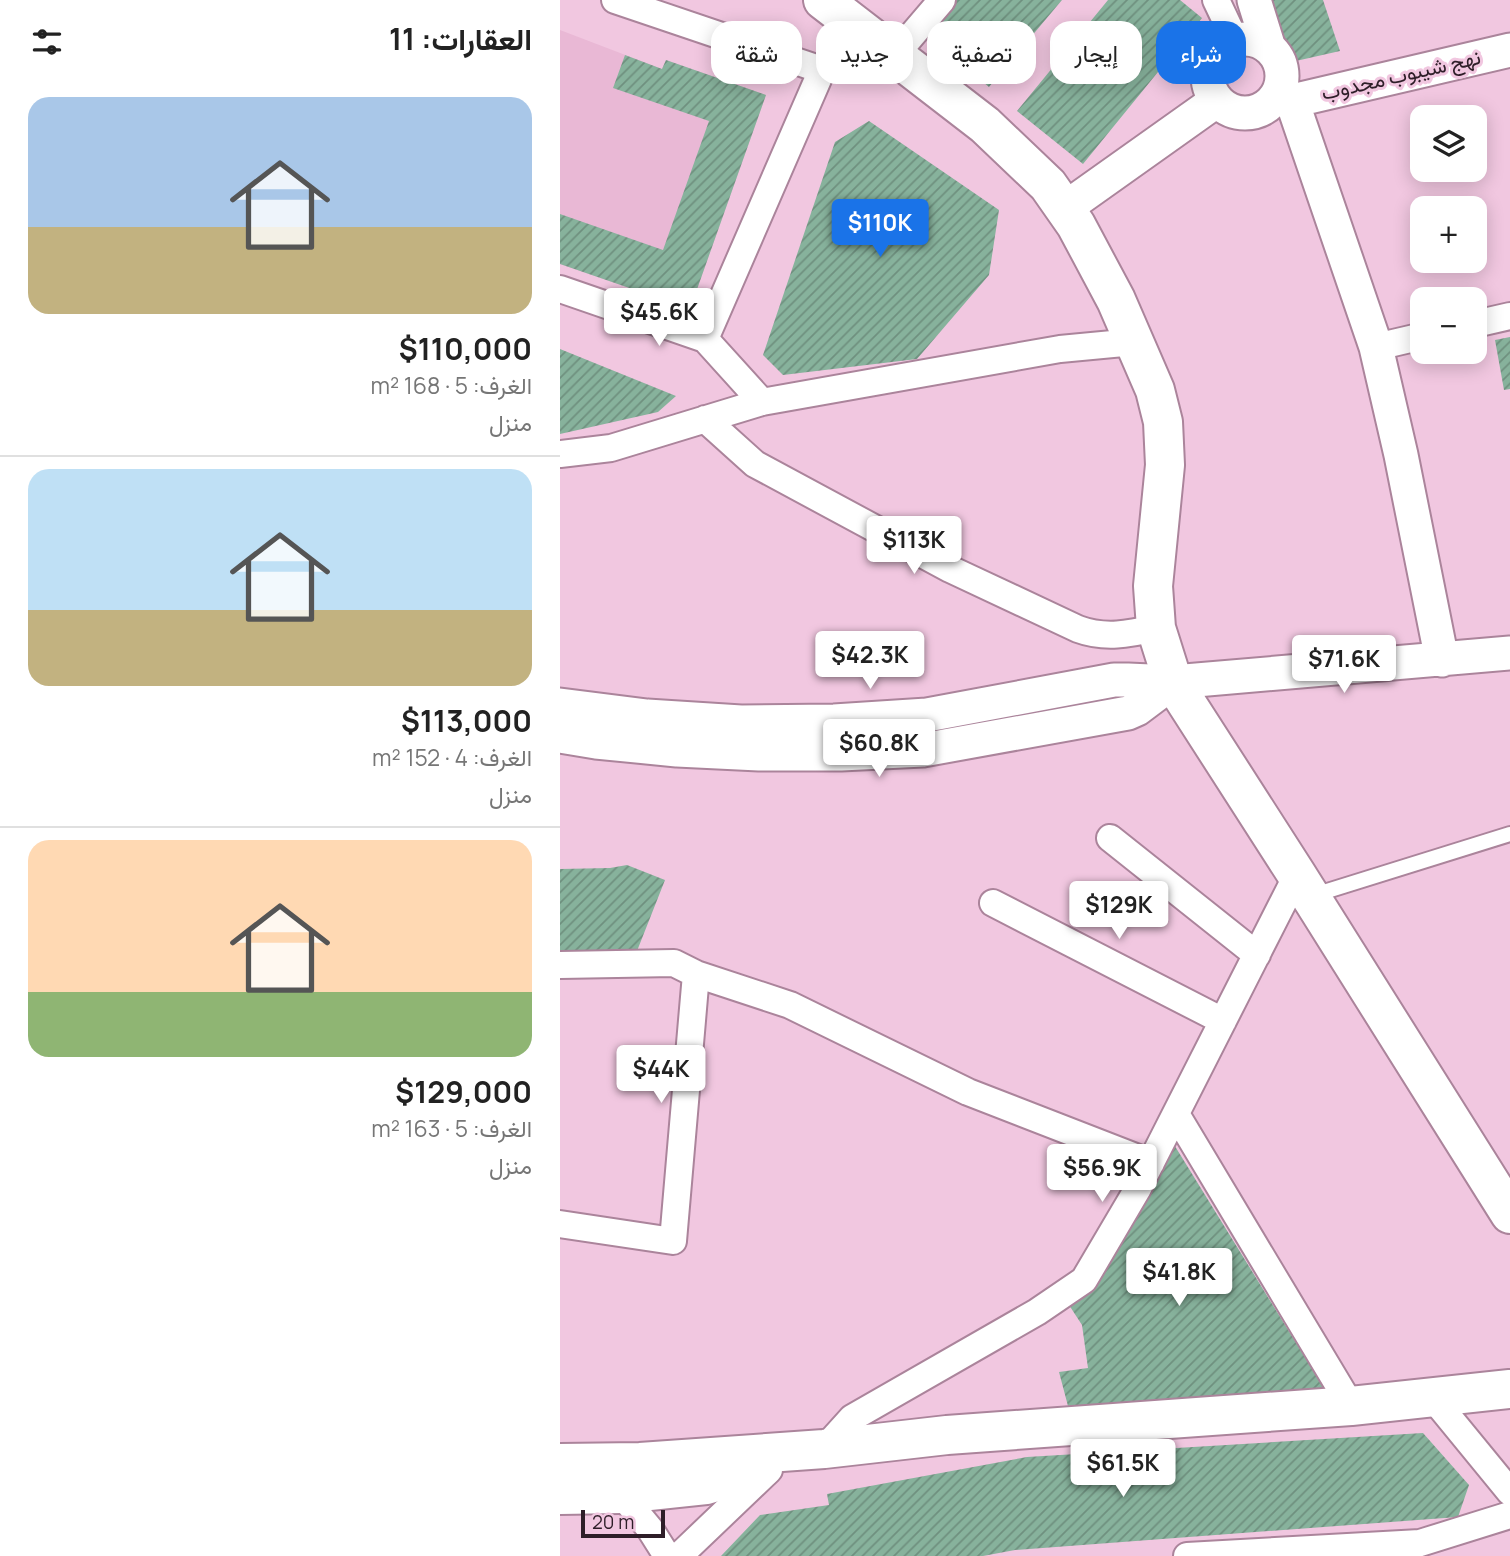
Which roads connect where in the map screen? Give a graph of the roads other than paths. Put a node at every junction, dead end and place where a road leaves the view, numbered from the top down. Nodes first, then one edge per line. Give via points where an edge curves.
1 (615, 0) edge
2 (823, 0) edge
3 (942, 0) edge
4 (1216, 0) edge
5 (1254, 0) edge
6 (850, 21) edge
7 (1226, 21) edge
8 (913, 34) edge
9 (1246, 37) edge
10 (1268, 45) junction
11 (1510, 50) edge
12 (816, 68) edge
13 (913, 69) edge
14 (816, 84) edge
15 (1208, 84) edge
16 (1282, 95) junction
17 (1216, 101) junction
18 (1064, 209) junction
19 (560, 289) edge
20 (1510, 316) edge
21 (1487, 321) edge
22 (705, 339) junction
23 (1410, 339) edge
24 (1134, 342) junction
25 (1376, 347) junction
26 (762, 402) junction
27 (705, 419) junction
28 (560, 454) edge
29 (1156, 628) junction
30 (1510, 653) edge
31 (1442, 660) junction
32 (1174, 682) junction
33 (560, 705) edge
34 (560, 736) edge
35 (1510, 834) edge
36 (1110, 838) dead end
37 (1304, 886) junction
38 (993, 903) dead end
39 (1257, 954) junction
40 (560, 965) edge
41 (696, 974) junction
42 (1223, 1021) junction
43 (1176, 1114) junction
44 (1151, 1163) junction
45 (1510, 1214) edge
46 (560, 1224) edge
47 (1510, 1389) edge
48 (1433, 1398) junction
49 (1351, 1406) junction
50 (824, 1449) junction
51 (560, 1463) edge
52 (775, 1464) junction
53 (1510, 1492) edge
54 (621, 1494) junction
55 (560, 1495) edge
56 (1510, 1514) edge
57 (667, 1556) edge
58 (678, 1556) edge
59 (1187, 1556) edge

1 - 12 street
2 - 6 main road
3 - 8 street
4 - 7 street
5 - 10 street
9 - 10 street
10 - 16 street via 1281,62
11 - 16 street, نهج شيبوب مجدوب
13 - 18 main road via 985,125 1048,185
14 - 22 street
15 - 17 street
16 - 17 street via 1256,113 1231,112
16 - 25 street
17 - 18 street
18 - 24 main road via 1116,300
19 - 22 street
20 - 21 street
22 - 26 street
23 - 25 street
24 - 26 street via 1060,349
24 - 29 main road via 1163,422 1165,465 1153,586
25 - 31 street
26 - 27 street
27 - 28 street via 611,448
27 - 29 street via 755,464 950,569 1078,629 1107,636
29 - 32 main road
30 - 31 street
31 - 32 street
32 - 33 street via 1114,680 927,715 834,721 727,721
32 - 34 street via 1128,713 923,750 759,754
32 - 37 main road
35 - 37 lane
36 - 39 street
37 - 39 street
37 - 45 main road
38 - 42 street
39 - 42 street
40 - 41 street via 674,963
41 - 44 street via 790,1005 968,1093
41 - 46 street via 673,1241
42 - 43 street
43 - 44 street
43 - 49 street
44 - 50 street via 1084,1280 852,1418
47 - 48 main road
48 - 49 main road
48 - 53 street
49 - 50 main road via 947,1435
50 - 51 main road
50 - 52 main road
52 - 54 main road via 706,1485
52 - 58 street
54 - 55 main road
54 - 57 street
56 - 59 street via 1420,1543

